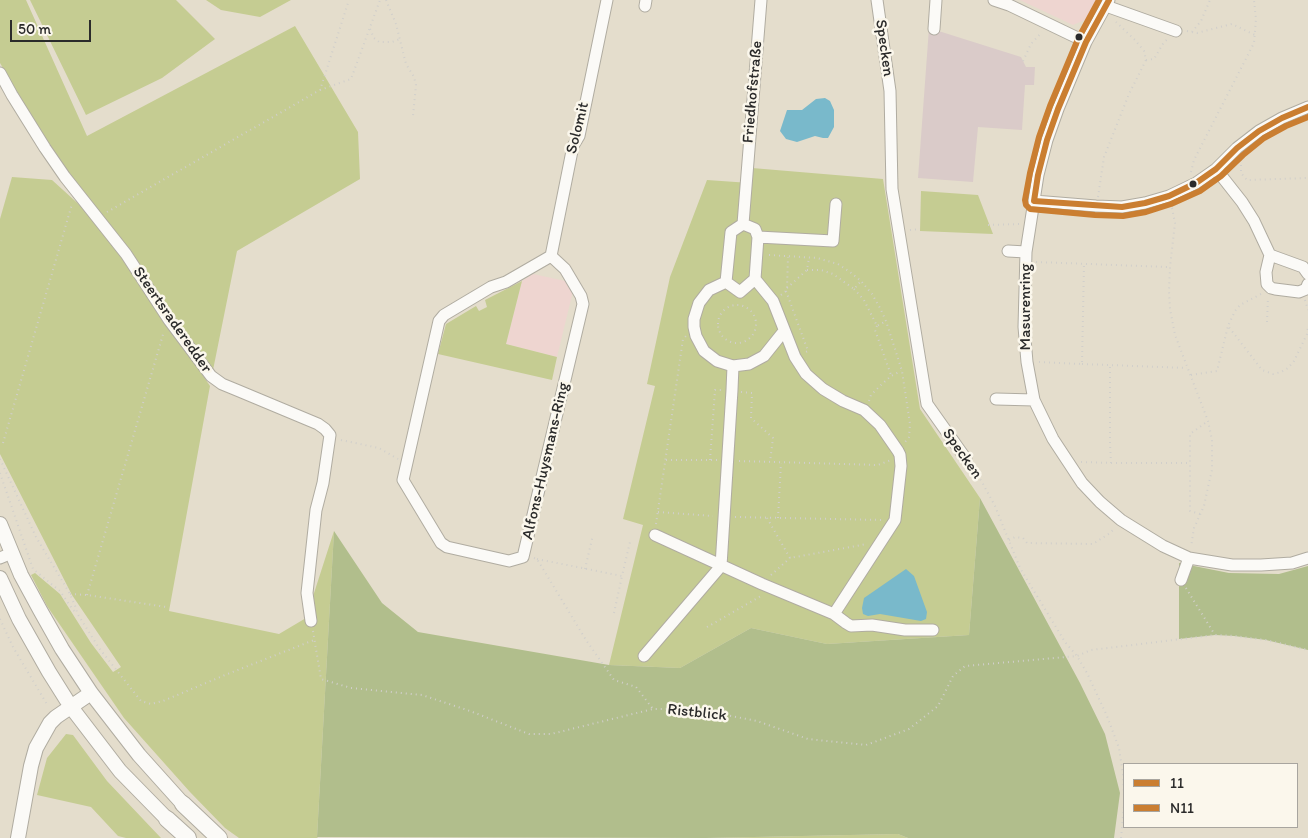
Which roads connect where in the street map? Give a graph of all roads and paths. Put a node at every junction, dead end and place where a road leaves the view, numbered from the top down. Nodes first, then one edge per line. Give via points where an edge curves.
1 (349, 0) edge
2 (380, 0) edge
3 (386, 0) edge
4 (607, 0) edge
5 (761, 0) edge
6 (877, 0) edge
7 (936, 0) edge
8 (994, 0) edge
9 (1210, 0) edge
10 (1254, 0) edge
11 (1106, 5) edge
12 (1049, 25) junction
13 (934, 28) dead end
14 (370, 29) junction
15 (1176, 31) junction
16 (1192, 32) junction
17 (1255, 35) junction
18 (400, 39) junction
19 (1086, 42) junction
20 (1146, 60) junction
21 (1023, 61) dead end
22 (0, 73) edge
23 (320, 90) junction
24 (1308, 107) edge
25 (413, 116) dead end
26 (1236, 148) junction
27 (1216, 169) junction
28 (1192, 172) dead end
29 (1308, 178) edge
30 (79, 194) junction
31 (1169, 196) junction
32 (1034, 200) junction
33 (836, 204) dead end
34 (1096, 206) junction
35 (97, 218) junction
36 (743, 224) junction
37 (988, 224) dead end
38 (1030, 224) junction
39 (758, 237) junction
40 (1008, 251) dead end
41 (756, 254) junction
42 (1270, 255) junction
43 (551, 256) junction
44 (788, 257) junction
45 (1026, 257) junction
46 (809, 258) junction
47 (1084, 264) junction
48 (1170, 267) junction
49 (807, 270) junction
50 (1308, 274) edge
51 (755, 279) junction
52 (861, 281) junction
53 (726, 282) junction
54 (1308, 284) edge
55 (787, 288) junction
56 (854, 289) junction
57 (786, 291) junction
58 (740, 292) junction
59 (1270, 293) junction
60 (773, 301) junction
61 (739, 304) junction
62 (169, 320) junction
63 (886, 321) junction
64 (1267, 322) dead end
65 (877, 326) junction
66 (1228, 326) junction
67 (694, 327) junction
68 (1308, 327) edge
69 (784, 331) junction
70 (795, 357) junction
71 (1027, 362) junction
72 (1082, 364) junction
73 (1110, 365) junction
74 (733, 366) junction
75 (1187, 368) junction
76 (902, 371) junction
77 (1190, 375) junction
78 (891, 376) junction
79 (996, 399) dead end
80 (1034, 400) junction
81 (864, 410) junction
82 (1208, 421) junction
83 (330, 435) junction
84 (3, 443) dead end
85 (899, 453) junction
86 (0, 458) edge
87 (966, 459) joint
88 (666, 460) junction
89 (727, 461) junction
90 (406, 462) junction
91 (1067, 462) junction
92 (781, 463) junction
93 (1111, 463) junction
94 (1190, 463) junction
95 (0, 473) edge
96 (658, 512) junction
97 (1200, 514) junction
98 (724, 516) junction
99 (766, 518) junction
100 (778, 518) junction
101 (895, 520) junction
102 (0, 524) edge
103 (1110, 533) dead end
104 (593, 535) dead end
105 (655, 535) joint
106 (1009, 540) junction
107 (882, 541) junction
108 (630, 542) dead end
109 (6, 555) edge
110 (523, 557) junction
111 (790, 558) junction
112 (1189, 558) junction
113 (1308, 558) edge
114 (537, 559) junction
115 (721, 566) junction
116 (585, 569) junction
117 (622, 576) junction
118 (0, 578) edge
119 (1181, 580) joint
120 (762, 584) junction
121 (774, 588) junction
122 (70, 594) junction
123 (87, 595) junction
124 (166, 607) dead end
125 (77, 613) junction
126 (614, 613) dead end
127 (834, 614) junction
128 (0, 619) edge
129 (311, 621) joint
130 (707, 627) dead end
131 (933, 630) dead end
132 (1215, 635) junction
133 (314, 640) junction
134 (1308, 650) edge
135 (644, 656) dead end
136 (1077, 656) junction
137 (91, 693) junction
138 (71, 707) junction
139 (653, 710) junction
140 (56, 717) junction
141 (1123, 774) edge
142 (183, 804) joint
143 (1123, 816) edge
144 (167, 818) joint
145 (18, 838) edge
146 (188, 838) edge
147 (219, 838) edge
148 (1121, 838) edge

1 - 23 path
2 - 14 path
3 - 18 path
4 - 43 street, Solomit
5 - 36 street, Friedhofstraße
6 - 87 street, Specken via 890,91 892,189 927,404
7 - 13 street
8 - 12 street
9 - 16 path via 1201,22
10 - 17 path
11 - 15 street
11 - 19 street, Masurenring
11 - 20 path via 1144,51
12 - 19 street
12 - 21 path via 1031,44
14 - 18 path via 379,42
14 - 23 path via 352,79
15 - 16 path
15 - 20 path via 1164,42 1154,59
16 - 17 path via 1232,24
17 - 28 path via 1254,43 1194,160
18 - 25 path via 416,86
19 - 32 street, Masurenring via 1047,140
20 - 34 path via 1104,157
22 - 30 street, Steertsraderedder via 45,148
23 - 35 path
24 - 26 street via 1259,131
26 - 27 street
26 - 29 path via 1241,159 1241,173 1247,180
27 - 31 street
27 - 42 street via 1254,221
30 - 35 street, Steertsraderedder
30 - 84 path via 74,199
31 - 34 street via 1122,207
31 - 48 path via 1175,223
32 - 34 street
32 - 38 street, Masurenring
33 - 39 street via 833,241
35 - 62 street, Steertsraderedder via 126,254
36 - 39 street via 755,230
36 - 53 street via 731,232
37 - 38 path
38 - 45 street, Masurenring
39 - 41 street
40 - 45 street
41 - 44 path
41 - 51 street
42 - 50 street via 1303,267
42 - 59 street via 1266,280
43 - 90 street, Alfons-Huysmans-Ring via 492,287 439,321
43 - 110 street, Alfons-Huysmans-Ring via 565,269 583,304
44 - 46 path
44 - 55 path
45 - 47 path
45 - 71 street, Masurenring via 1024,327
46 - 49 path
46 - 52 path via 838,264
47 - 48 path
47 - 72 path
48 - 75 path via 1170,309
49 - 55 path
49 - 56 path via 833,274
51 - 58 street
51 - 60 street
52 - 56 path
52 - 63 path
53 - 58 street
53 - 67 street via 709,290 698,303
54 - 59 street via 1299,292
55 - 57 path
56 - 65 path via 864,300
57 - 60 path
57 - 70 path via 808,351
58 - 61 street
59 - 64 path
59 - 66 path via 1263,293 1240,305
60 - 69 street
61 - 61 path via 752,311 756,326 749,339 735,343 722,337 717,323 724,309
62 - 83 street, Steertsraderedder via 211,376 222,384 318,424
62 - 123 path
63 - 65 path
63 - 76 path
65 - 78 path via 875,330
66 - 68 path via 1262,370 1273,374 1288,368 1294,361
66 - 77 path via 1217,371
67 - 74 street via 704,351 717,361
67 - 88 path via 683,339
69 - 70 street
69 - 74 street via 764,356 749,364
70 - 81 street via 806,374 823,389
71 - 72 path
71 - 80 street, Masurenring
72 - 73 path
73 - 75 path
73 - 93 path
74 - 89 street
75 - 77 path
76 - 78 path
76 - 85 path via 910,424 909,437
77 - 82 path
78 - 81 path via 871,396
79 - 80 street
80 - 91 street, Masurenring
81 - 85 street via 880,425
82 - 94 path via 1190,434
82 - 97 path via 1212,470
83 - 90 path via 379,448
83 - 129 street via 316,510 307,593
85 - 92 path via 878,465
85 - 101 street via 901,466
86 - 122 path via 36,537
87 - 106 path, Specken via 995,506
88 - 89 path
88 - 96 path
89 - 92 path
89 - 98 street
90 - 110 street, Alfons-Huysmans-Ring via 403,480 441,543 509,560
91 - 93 path
91 - 112 street, Masurenring via 1082,483 1121,520
92 - 100 path
93 - 94 path
94 - 97 path via 1190,511
95 - 125 path via 34,569 60,591
96 - 98 path
96 - 105 path
97 - 112 path
98 - 99 path
98 - 115 street
99 - 100 path
99 - 111 path
100 - 101 path
101 - 107 street
102 - 109 main road
103 - 106 path via 1093,544 1027,543 1023,538 1015,537
104 - 116 path
105 - 115 street
106 - 136 path, Specken via 1020,568
107 - 111 path
107 - 127 street
108 - 117 path
109 - 137 main road
110 - 114 path
111 - 120 path
112 - 113 street, Masurenring via 1232,565 1261,565 1292,563
112 - 119 street
114 - 116 path
114 - 139 path via 614,680 636,687
115 - 120 street
115 - 135 street
116 - 117 path
117 - 126 path
118 - 138 main road via 19,619
119 - 132 path
120 - 121 street
121 - 127 street
121 - 130 path
122 - 123 path
122 - 125 path
123 - 124 path
125 - 133 path via 99,648 141,701 151,704
127 - 131 street via 851,626
128 - 140 path via 13,647
129 - 133 path, Ristblick
132 - 134 path via 1266,640
132 - 136 path via 1091,650
133 - 139 path, Ristblick via 321,680 351,688 422,695 529,734 551,734
136 - 139 path, Ristblick via 965,666 953,676 938,706 909,729 866,745 808,739 757,721 696,710
136 - 141 path, Specken via 1107,716 1119,748
137 - 138 main road
137 - 142 main road via 139,756
138 - 140 main road
138 - 144 main road via 120,771
140 - 145 main road via 36,748
142 - 147 highway
143 - 148 path
144 - 146 highway

